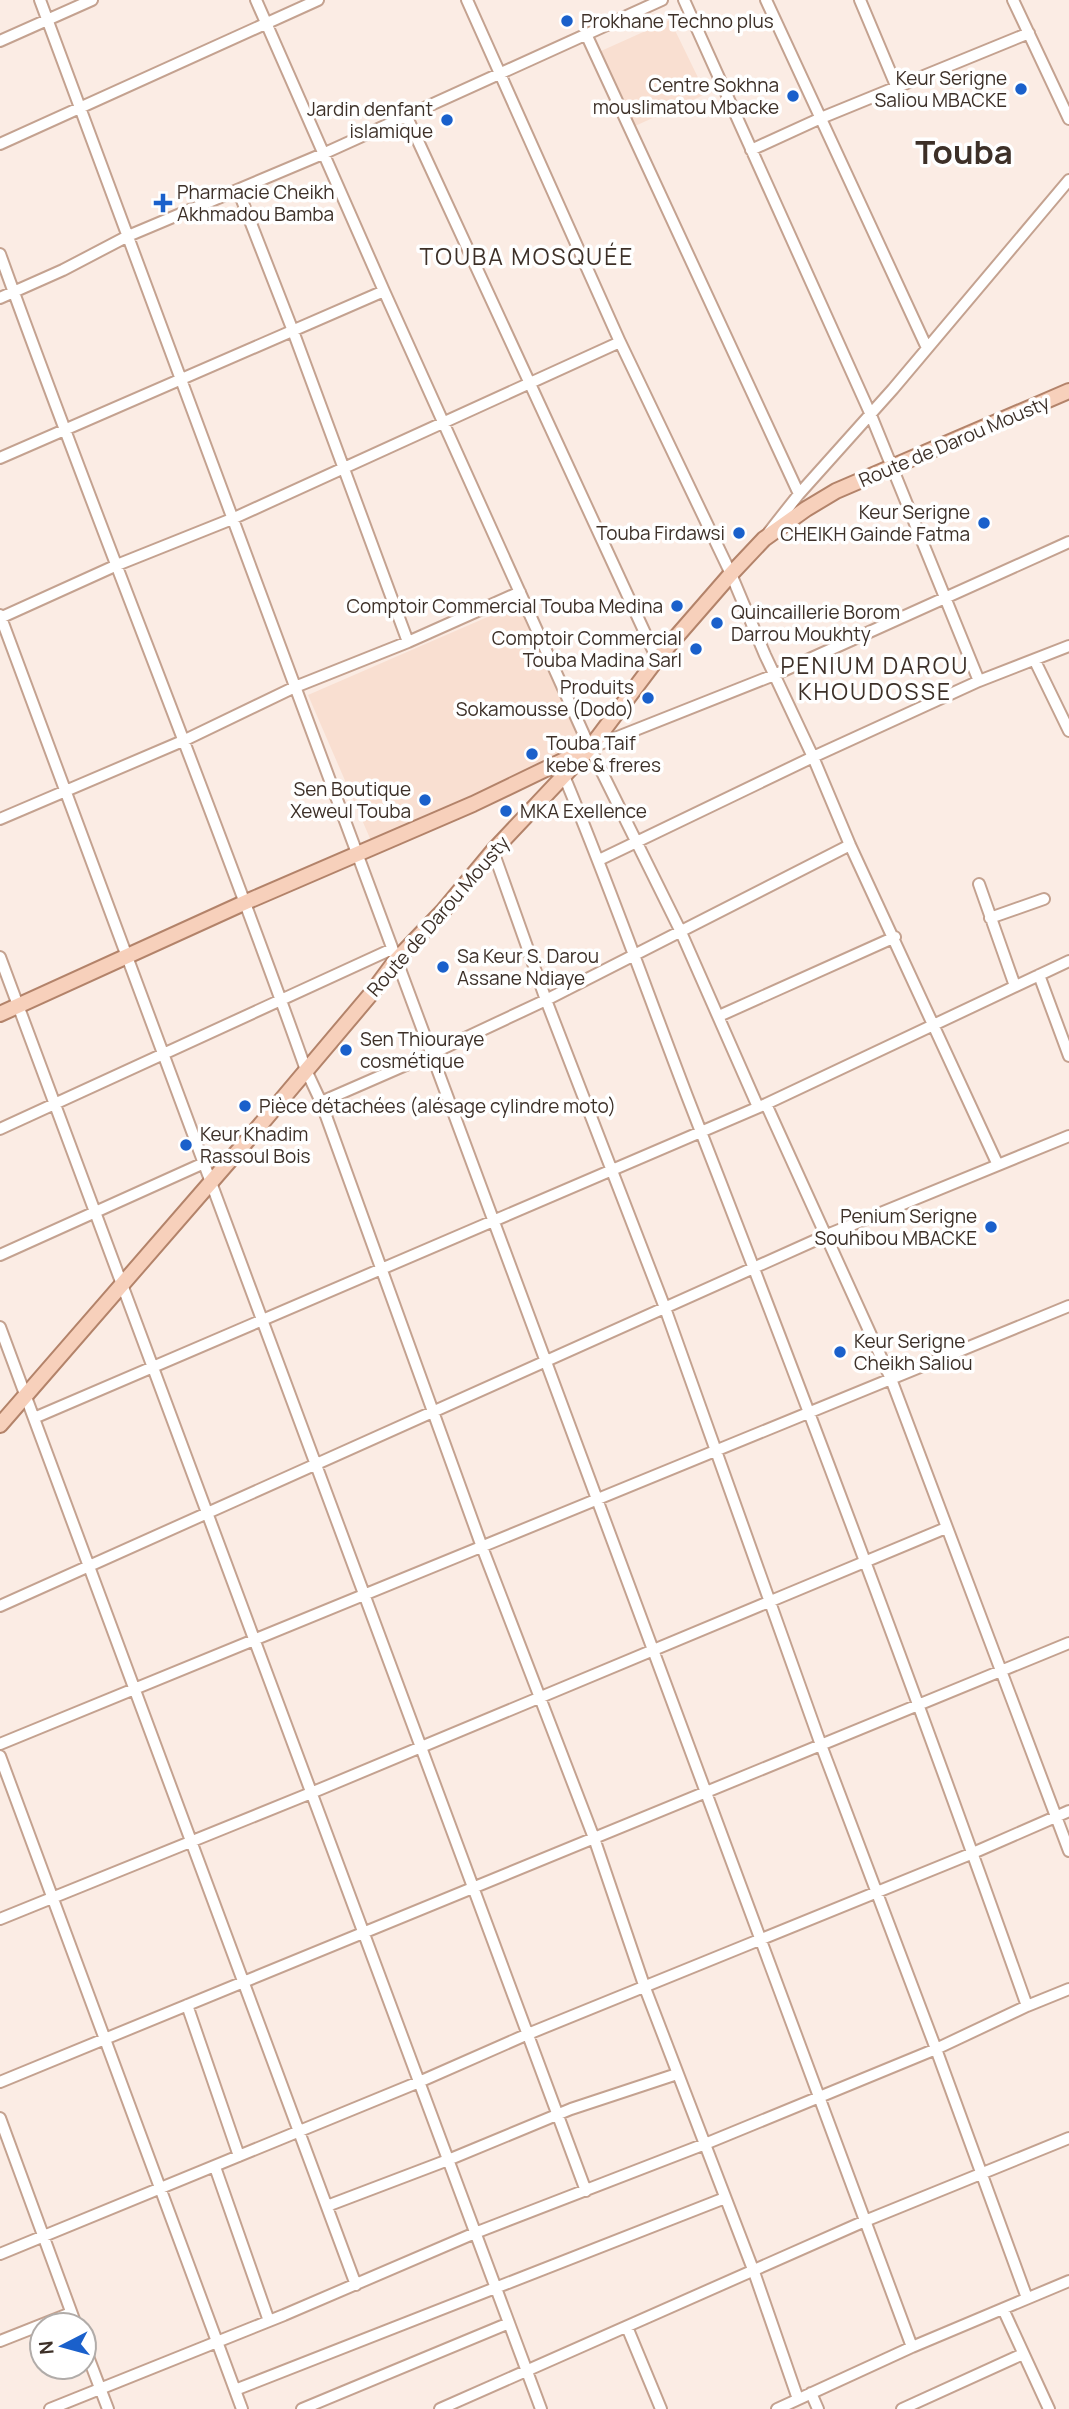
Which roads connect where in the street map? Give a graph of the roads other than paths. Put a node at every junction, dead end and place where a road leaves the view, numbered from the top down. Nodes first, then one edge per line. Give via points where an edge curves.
1 (40, 0) edge
2 (92, 0) edge
3 (257, 0) edge
4 (318, 0) edge
5 (467, 0) edge
6 (662, 0) edge
7 (684, 0) edge
8 (766, 0) edge
9 (859, 0) edge
10 (1013, 0) edge
11 (47, 20) junction
12 (267, 23) junction
13 (1029, 33) junction
14 (586, 34) junction
15 (0, 41) edge
16 (499, 72) junction
17 (897, 88) junction
18 (80, 107) junction
19 (406, 115) junction
20 (821, 118) junction
21 (1069, 119) edge
22 (0, 144) edge
23 (751, 150) junction
24 (325, 153) junction
25 (1069, 180) edge
26 (238, 190) junction
27 (128, 236) junction
28 (0, 254) edge
29 (384, 291) junction
30 (13, 292) junction
31 (0, 298) edge
32 (293, 331) junction
33 (620, 342) junction
34 (927, 348) junction
35 (180, 378) junction
36 (530, 384) junction
37 (1069, 391) edge
38 (870, 413) junction
39 (444, 423) junction
40 (64, 430) junction
41 (0, 458) edge
42 (344, 468) junction
43 (892, 469) junction
44 (799, 494) junction
45 (233, 519) junction
46 (764, 539) junction
47 (1069, 542) edge
48 (117, 565) junction
49 (731, 574) junction
50 (520, 592) junction
51 (945, 598) junction
52 (0, 617) edge
53 (408, 642) junction
54 (1069, 646) edge
55 (657, 659) junction
56 (1035, 661) junction
57 (774, 675) junction
58 (979, 681) junction
59 (295, 687) junction
60 (1069, 731) edge
61 (185, 740) junction
62 (590, 748) junction
63 (813, 757) junction
64 (564, 776) junction
65 (66, 791) junction
66 (0, 819) edge
67 (638, 841) junction
68 (850, 845) junction
69 (493, 851) junction
70 (357, 854) junction
71 (599, 860) junction
72 (979, 884) dead end
73 (1044, 899) dead end
74 (246, 902) junction
75 (990, 918) junction
76 (680, 930) junction
77 (895, 937) junction
78 (394, 954) junction
79 (0, 957) edge
80 (127, 957) junction
81 (633, 957) junction
82 (1069, 961) edge
83 (1039, 975) junction
84 (1015, 986) junction
85 (281, 999) junction
86 (546, 1000) junction
87 (18, 1006) junction
88 (0, 1014) edge
89 (719, 1016) junction
90 (934, 1024) junction
91 (163, 1054) junction
92 (431, 1054) junction
93 (1069, 1056) edge
94 (306, 1070) junction
95 (321, 1102) junction
96 (54, 1103) junction
97 (762, 1106) junction
98 (0, 1129) edge
99 (701, 1132) junction
100 (1069, 1136) edge
101 (204, 1163) junction
102 (998, 1163) junction
103 (611, 1171) junction
104 (211, 1181) junction
105 (95, 1212) junction
106 (493, 1221) junction
107 (827, 1235) junction
108 (0, 1255) edge
109 (754, 1268) junction
110 (382, 1269) junction
111 (122, 1286) junction
112 (1069, 1306) edge
113 (665, 1308) junction
114 (262, 1320) junction
115 (0, 1327) edge
116 (545, 1361) junction
117 (153, 1367) junction
118 (891, 1380) junction
119 (25, 1395) junction
120 (433, 1412) junction
121 (808, 1413) junction
122 (34, 1418) junction
123 (0, 1425) edge
124 (715, 1451) junction
125 (316, 1464) junction
126 (597, 1500) junction
127 (207, 1513) junction
128 (946, 1528) junction
129 (482, 1547) junction
130 (864, 1562) junction
131 (89, 1566) junction
132 (365, 1595) junction
133 (770, 1601) junction
134 (0, 1606) edge
135 (254, 1640) junction
136 (1069, 1643) edge
137 (653, 1650) junction
138 (999, 1671) junction
139 (135, 1689) junction
140 (540, 1698) junction
141 (917, 1705) junction
142 (0, 1744) edge
143 (821, 1745) junction
144 (421, 1747) junction
145 (0, 1756) edge
146 (705, 1792) junction
147 (312, 1793) junction
148 (1069, 1811) edge
149 (1056, 1816) junction
150 (594, 1838) junction
151 (191, 1842) junction
152 (1069, 1852) edge
153 (973, 1853) junction
154 (474, 1888) junction
155 (877, 1892) junction
156 (53, 1898) junction
157 (0, 1919) edge
158 (364, 1933) junction
159 (761, 1941) junction
160 (244, 1982) junction
161 (645, 1988) junction
162 (1069, 1989) edge
163 (187, 2005) junction
164 (1027, 2006) junction
165 (528, 2034) junction
166 (105, 2039) junction
167 (936, 2049) junction
168 (677, 2074) junction
169 (0, 2082) edge
170 (419, 2082) junction
171 (818, 2095) junction
172 (558, 2115) junction
173 (0, 2118) edge
174 (299, 2132) junction
175 (1069, 2138) edge
176 (705, 2144) junction
177 (239, 2156) junction
178 (448, 2160) junction
179 (215, 2166) junction
180 (982, 2175) junction
181 (161, 2189) junction
182 (586, 2190) junction
183 (725, 2198) junction
184 (327, 2206) junction
185 (865, 2221) junction
186 (475, 2233) junction
187 (43, 2237) junction
188 (0, 2254) edge
189 (754, 2272) junction
190 (1069, 2281) edge
191 (356, 2285) junction
192 (496, 2288) junction
193 (1027, 2298) junction
194 (1003, 2309) junction
195 (70, 2311) edge
196 (269, 2321) junction
197 (509, 2323) junction
198 (627, 2327) junction
199 (28, 2330) edge
200 (0, 2341) edge
201 (217, 2341) junction
202 (912, 2347) junction
203 (1023, 2354) junction
204 (527, 2371) junction
205 (98, 2381) edge
206 (101, 2389) junction
207 (235, 2390) junction
208 (811, 2393) junction
209 (799, 2399) junction
210 (50, 2409) edge
211 (108, 2409) edge
212 (242, 2409) edge
213 (302, 2409) edge
214 (440, 2409) edge
215 (541, 2409) edge
216 (662, 2409) edge
217 (777, 2409) edge
218 (818, 2409) edge
219 (902, 2409) edge
220 (1049, 2409) edge

1 - 11 street
2 - 11 street
3 - 12 street
4 - 12 street
5 - 16 street
6 - 14 street
7 - 23 street
8 - 20 street
9 - 17 street
10 - 13 street
11 - 15 street
11 - 18 street
12 - 18 street
12 - 24 street
13 - 17 street
13 - 21 street
14 - 16 street
14 - 44 street
16 - 19 street
16 - 33 street
17 - 20 street
18 - 22 street
18 - 27 street
19 - 24 street
19 - 36 street
20 - 23 street
20 - 34 street
23 - 38 street
24 - 26 street
24 - 29 street
25 - 34 street
26 - 27 street
26 - 32 street
27 - 30 street
27 - 35 street
28 - 30 street
29 - 32 street
29 - 39 street
30 - 31 street
30 - 40 street
32 - 35 street
32 - 42 street
33 - 36 street
33 - 49 street
34 - 38 street
35 - 40 street
35 - 45 street
36 - 39 street
36 - 55 street
37 - 43 main road, Route de Darou Mousty
38 - 43 street
38 - 44 street
39 - 42 street
39 - 50 street
40 - 41 street
40 - 48 street
42 - 45 street
42 - 53 street
43 - 46 main road, Route de Darou Mousty via 836,491
43 - 51 street
44 - 46 street
45 - 48 street
45 - 59 street
46 - 49 main road, Route de Darou Mousty
47 - 51 street
48 - 52 street
48 - 61 street
49 - 55 main road, Route de Darou Mousty
49 - 57 street
50 - 53 street
50 - 62 street
51 - 57 street
51 - 58 street
52 - 65 street
53 - 59 street
54 - 56 street
55 - 62 main road, Route de Darou Mousty
56 - 58 street
56 - 60 street
57 - 62 street
57 - 63 street
58 - 63 street
59 - 61 street
59 - 70 street
61 - 65 street
61 - 74 street
62 - 64 main road, Route de Darou Mousty
62 - 67 street
62 - 70 main road
63 - 67 street
63 - 68 street
64 - 69 main road, Route de Darou Mousty
64 - 71 street
65 - 66 street
65 - 80 street
67 - 71 street
67 - 76 street
68 - 76 street
68 - 77 street
69 - 78 main road, Route de Darou Mousty via 443,911
69 - 86 street
70 - 74 main road
70 - 78 street
71 - 81 street
72 - 75 street
73 - 75 street
74 - 80 main road
74 - 85 street
75 - 84 street
76 - 81 street
76 - 89 street
77 - 89 street
77 - 90 street
78 - 85 street
78 - 92 street
78 - 94 main road, Route de Darou Mousty via 370,995
79 - 87 street
80 - 87 main road
80 - 91 street
81 - 86 street
81 - 99 street
82 - 83 street
83 - 84 street
83 - 93 street
84 - 90 street
85 - 91 street
85 - 94 street
86 - 92 street
86 - 103 street
87 - 88 main road
87 - 96 street
89 - 97 street
90 - 97 street
90 - 102 street
91 - 96 street
91 - 101 street
92 - 95 street
92 - 106 street
94 - 95 street
94 - 104 main road, Route de Darou Mousty
95 - 110 street
96 - 98 street
96 - 105 street
97 - 99 street
97 - 107 street
99 - 103 street
99 - 109 street
100 - 102 street
101 - 104 street
101 - 105 street
102 - 107 street
103 - 106 street
103 - 113 street
104 - 111 main road, Route de Darou Mousty
104 - 114 street
105 - 108 street
105 - 111 street
106 - 110 street
106 - 116 street
107 - 109 street
107 - 118 street
109 - 113 street
109 - 121 street
110 - 114 street
110 - 120 street
111 - 117 street
111 - 119 main road, Route de Darou Mousty
112 - 118 street
113 - 116 street
113 - 124 street
114 - 117 street
114 - 125 street
115 - 119 street
116 - 120 street
116 - 126 street
117 - 122 street
117 - 127 street
118 - 121 street
118 - 128 street
119 - 122 street
119 - 123 main road, Route de Darou Mousty
120 - 125 street
120 - 129 street
121 - 124 street
121 - 130 street
122 - 131 street
124 - 126 street
124 - 133 street
125 - 127 street
125 - 132 street
126 - 129 street
126 - 137 street
127 - 131 street
127 - 135 street
128 - 130 street
128 - 138 street
129 - 132 street
129 - 140 street
130 - 133 street
130 - 141 street
131 - 134 street
131 - 139 street
132 - 135 street
132 - 144 street
133 - 137 street
133 - 143 street
135 - 139 street
135 - 147 street
136 - 138 street
137 - 140 street
137 - 146 street
138 - 141 street
138 - 149 street
139 - 142 street
139 - 151 street
140 - 144 street
140 - 150 street
141 - 143 street
141 - 153 street
143 - 146 street
143 - 155 street
144 - 147 street
144 - 154 street
145 - 156 street
146 - 150 street
146 - 159 street
147 - 151 street
147 - 158 street
148 - 149 street
149 - 152 street
149 - 153 street
150 - 154 street
150 - 161 street
151 - 156 street
151 - 160 street
153 - 155 street
153 - 164 street
154 - 158 street
154 - 165 street
155 - 159 street
155 - 167 street
156 - 157 street
156 - 166 street
158 - 160 street
158 - 170 street
159 - 161 street
159 - 171 street
160 - 163 street
160 - 174 street
161 - 165 street
161 - 168 street
162 - 164 street
163 - 166 street
163 - 177 street
164 - 167 street
165 - 170 street
165 - 172 street
166 - 169 street
166 - 181 street
167 - 171 street
167 - 180 street
168 - 172 street
168 - 176 street
170 - 174 street
170 - 178 street
171 - 176 street
171 - 185 street
172 - 178 street
172 - 182 street
173 - 187 street
174 - 177 street
174 - 184 street
175 - 180 street
176 - 182 street
176 - 183 street
177 - 179 street
178 - 184 street
178 - 186 street
179 - 181 street
179 - 196 street
180 - 185 street
180 - 193 street
181 - 187 street
181 - 201 street
182 - 186 street
183 - 189 street
183 - 192 street
184 - 191 street
185 - 189 street
185 - 202 street
186 - 191 street
186 - 192 street
187 - 188 street
187 - 195 street
189 - 198 street
189 - 209 street
190 - 193 street
191 - 196 street
192 - 197 street
192 - 207 street
193 - 194 street
194 - 202 street
194 - 203 street
196 - 201 street
197 - 204 street
197 - 213 street
198 - 204 street
198 - 216 street
199 - 200 street
201 - 206 street
201 - 207 street
202 - 208 street
203 - 219 street
203 - 220 street
204 - 214 street
204 - 215 street
205 - 206 street
206 - 210 street
206 - 211 street
207 - 212 street
208 - 209 street
208 - 218 street
209 - 217 street

